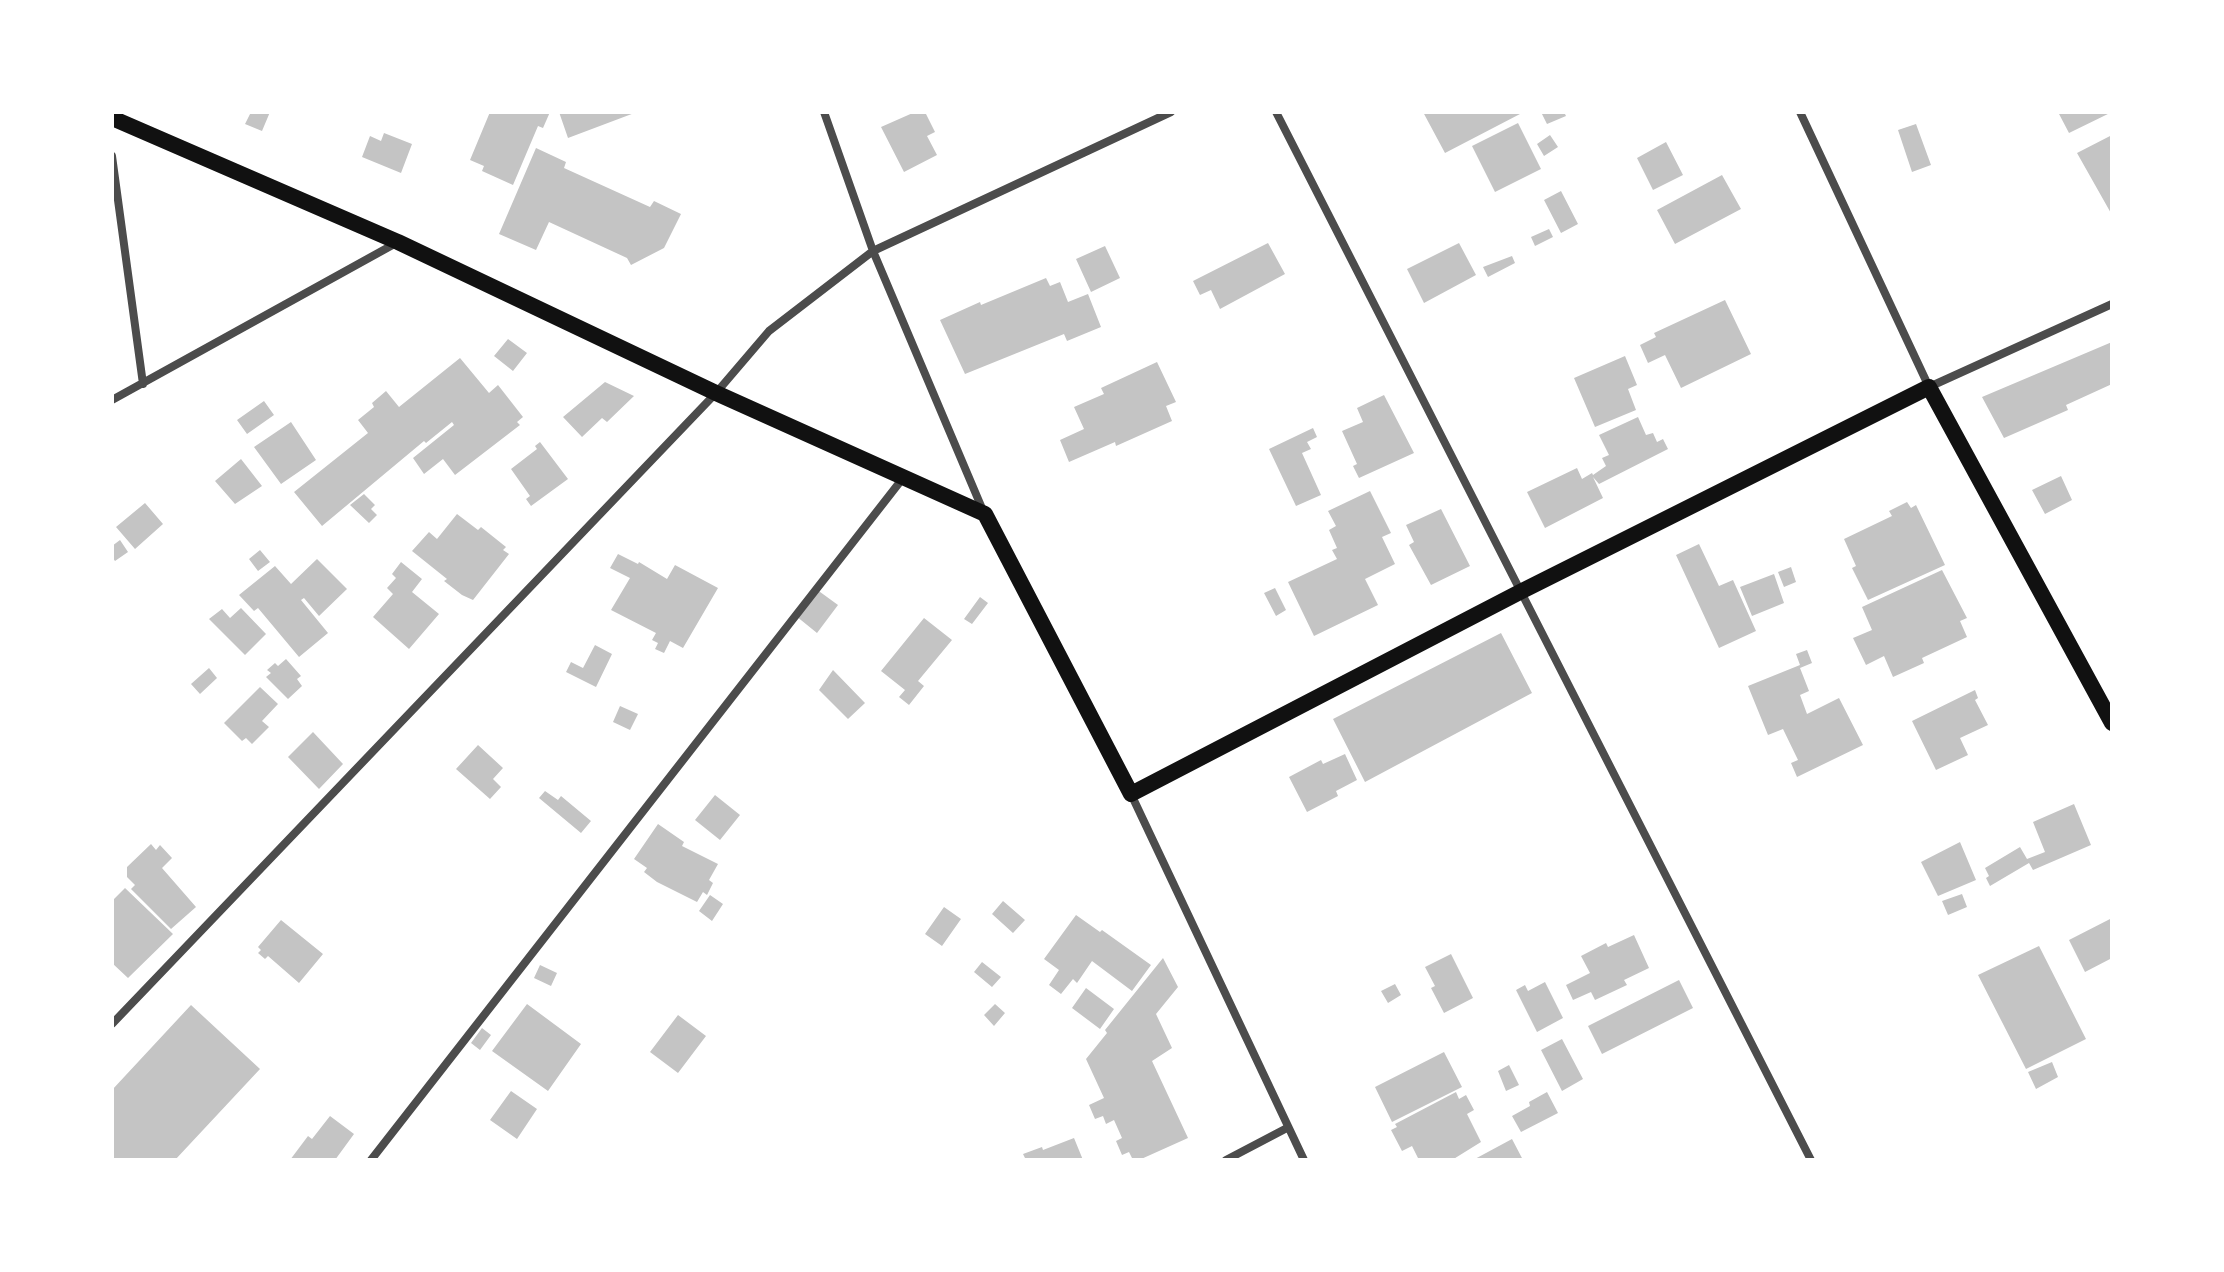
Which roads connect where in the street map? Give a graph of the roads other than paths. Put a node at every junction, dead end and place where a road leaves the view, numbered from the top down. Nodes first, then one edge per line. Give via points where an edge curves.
1 (824, 112) edge
2 (1171, 112) edge
3 (1276, 112) edge
4 (1800, 112) edge
5 (112, 118) edge
6 (112, 156) edge
7 (398, 242) junction
8 (873, 251) junction
9 (2112, 304) edge
10 (143, 384) junction
11 (1929, 387) junction
12 (716, 393) junction
13 (112, 400) edge
14 (903, 478) junction
15 (985, 514) junction
16 (1520, 592) junction
17 (2112, 723) edge
18 (1131, 794) junction
19 (112, 1024) edge
20 (1287, 1128) junction
21 (371, 1160) edge
22 (1226, 1160) edge
23 (1304, 1160) edge
24 (1811, 1160) edge

1 - 8 street
2 - 8 street
3 - 16 street
4 - 11 street
5 - 7 main road
6 - 10 street
7 - 10 street
7 - 12 main road
8 - 12 street via 769,331
8 - 15 street
9 - 11 street
10 - 13 street
11 - 16 main road
11 - 17 main road
12 - 14 main road
12 - 19 street
14 - 15 main road
14 - 21 street
15 - 18 main road
16 - 18 main road
16 - 24 street
18 - 20 street
20 - 22 street
20 - 23 street

